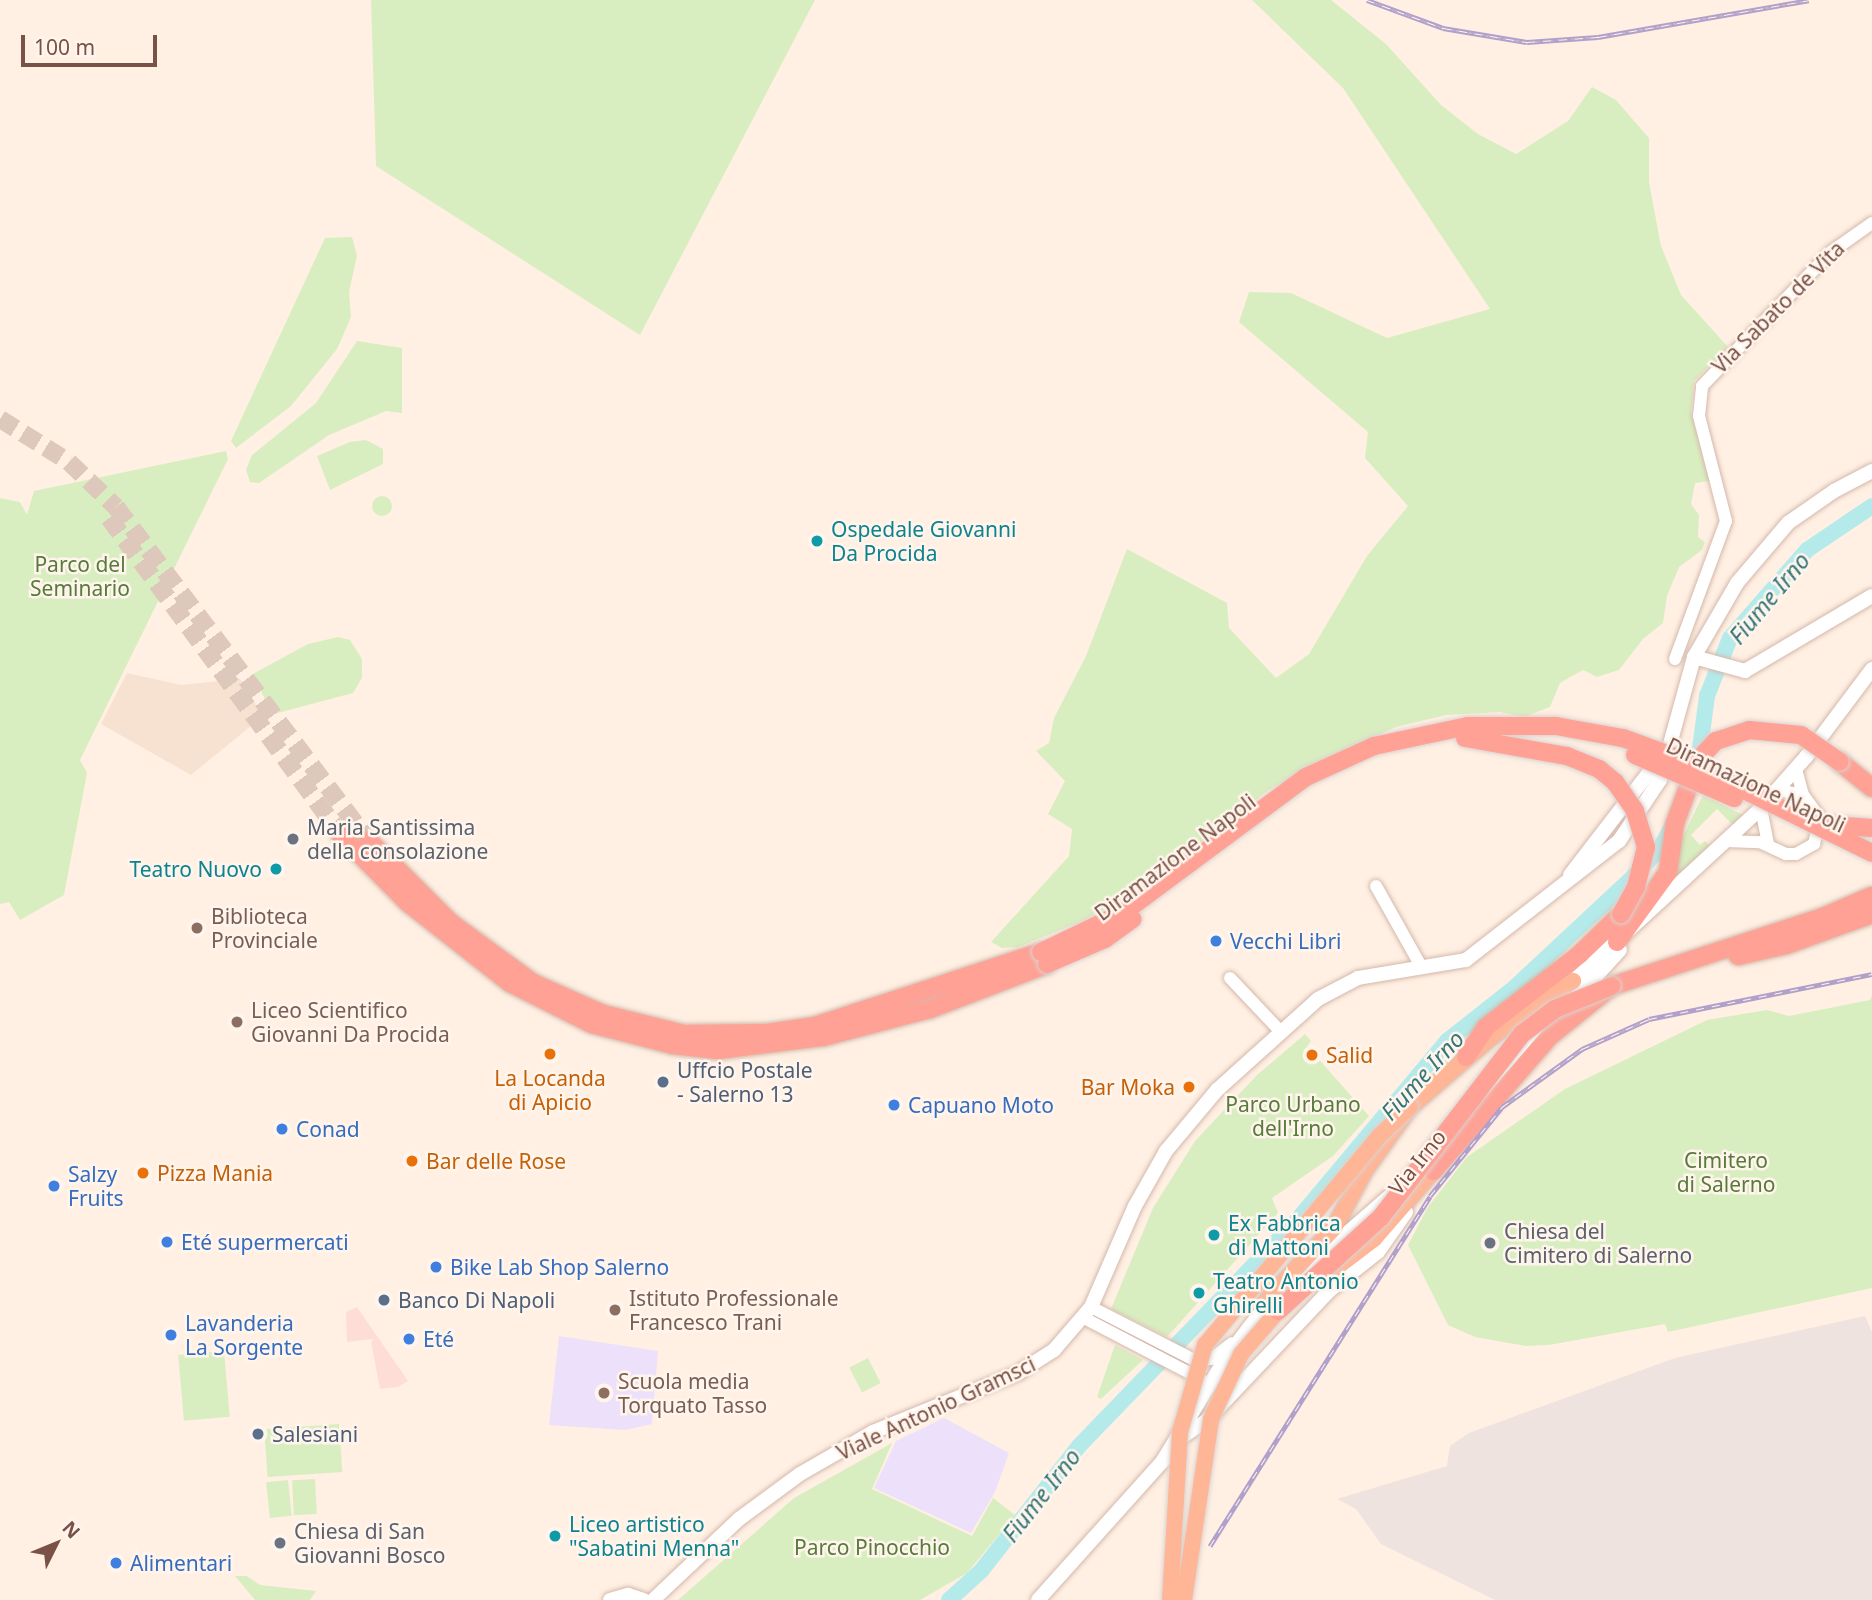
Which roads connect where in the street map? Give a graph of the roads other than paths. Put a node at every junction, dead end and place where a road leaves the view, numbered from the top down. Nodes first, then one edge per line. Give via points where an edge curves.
1 (1872, 223) edge
2 (1872, 471) edge
3 (1872, 596) edge
4 (1694, 657) junction
5 (1675, 659) dead end
6 (1872, 669) edge
7 (1465, 738) junction
8 (1681, 759) junction
9 (1796, 768) junction
10 (1872, 788) edge
11 (1777, 789) junction
12 (1803, 794) junction
13 (1760, 808) junction
14 (1872, 828) edge
15 (340, 834) tunnel mouth
16 (369, 841) tunnel mouth
17 (1726, 841) junction
18 (1768, 844) junction
19 (1872, 853) edge
20 (1872, 865) edge
21 (1376, 886) dead end
22 (1667, 895) junction
23 (1872, 896) edge
24 (1872, 914) edge
25 (1617, 942) junction
26 (472, 947) junction
27 (1044, 958) junction
28 (1686, 962) junction
29 (1422, 968) junction
30 (1230, 978) dead end
31 (1573, 981) junction
32 (1612, 986) junction
33 (1280, 1032) junction
34 (1463, 1059) junction
35 (1410, 1107) junction
36 (1433, 1171) junction
37 (1271, 1307) junction
38 (1087, 1312) junction
39 (1247, 1328) junction
40 (1272, 1349) junction
41 (1191, 1369) junction
42 (1210, 1384) junction
43 (1241, 1384) junction
44 (1204, 1399) junction
45 (1181, 1438) junction
46 (610, 1600) edge
47 (643, 1600) edge
48 (653, 1600) edge
49 (1038, 1600) edge
50 (1170, 1600) edge
51 (1184, 1600) edge

1 - 5 street, Via Sabato de Vita via 1831,252 1705,381 1699,403 1726,521
2 - 4 main road, Viale Antonio Gramsci via 1816,502 1769,541 1737,583
3 - 4 main road via 1745,671
4 - 29 main road, Viale Antonio Gramsci via 1660,780 1634,823 1476,955
6 - 9 main road, Via Irno
7 - 20 highway, Diramazione Napoli, bridge via 1541,736 1621,750 1679,772
7 - 27 highway, Diramazione Napoli, bridge via 1397,751 1311,786 1114,933
7 - 34 highway, bridge via 1567,756 1599,769 1615,782 1635,811 1646,847 1636,887 1621,914 1580,954 1486,1027
8 - 14 highway, bridge via 1704,763 1829,825
8 - 19 highway, Diramazione Napoli, bridge
8 - 27 highway, Diramazione Napoli, bridge via 1587,729 1527,724 1468,726 1374,746 1278,795 1124,912
9 - 11 main road, Via Irno
9 - 12 street
10 - 25 highway, bridge via 1801,736 1764,730 1727,735 1695,766 1675,823 1668,872
11 - 12 street
11 - 13 main road, Via Irno
12 - 18 street via 1820,818 1814,845 1796,855 1776,851
13 - 17 main road, Via Irno
13 - 18 street
15 - 26 highway, Diramazione Napoli via 388,884
16 - 26 highway, Diramazione Napoli
17 - 18 street
17 - 22 main road, Via Irno
21 - 29 street
22 - 25 main road, Via Irno
22 - 36 main road, Via Irno via 1515,1062
23 - 28 highway via 1824,917
24 - 28 highway via 1786,945
25 - 31 main road, Via Irno
26 - 27 highway, Diramazione Napoli via 556,995 658,1030 708,1037 846,1024 930,1009
28 - 32 highway
29 - 33 main road, Viale Antonio Gramsci via 1342,984
30 - 33 street
31 - 34 highway
31 - 37 main road, Via Irno via 1504,1048 1385,1201
32 - 36 highway, bridge via 1550,1035
32 - 37 highway, bridge via 1555,1009 1522,1034 1381,1217
33 - 38 main road, Viale Antonio Gramsci via 1217,1090 1166,1152 1135,1206
34 - 35 highway
35 - 37 highway, bridge via 1366,1170 1334,1228
35 - 50 highway, bridge via 1378,1137 1205,1345 1180,1432
36 - 37 highway, bridge via 1363,1249
36 - 40 main road, Via Irno via 1378,1252 1339,1282
37 - 39 main road, Via Irno
37 - 51 highway, bridge via 1241,1354 1211,1419
38 - 41 street
38 - 48 main road, Viale Antonio Gramsci via 1037,1362 873,1432 800,1474 739,1519
39 - 40 main road via 1245,1340 1251,1347
39 - 41 street via 1209,1361
39 - 42 main road, Via Irno
40 - 43 main road, Via Irno
41 - 42 street
41 - 44 street
42 - 43 street via 1224,1389
42 - 44 main road, Via Irno
43 - 45 main road, Via Irno via 1206,1422
44 - 45 main road, Via Irno
45 - 49 main road, Via Irno
46 - 47 main road via 628,1595

